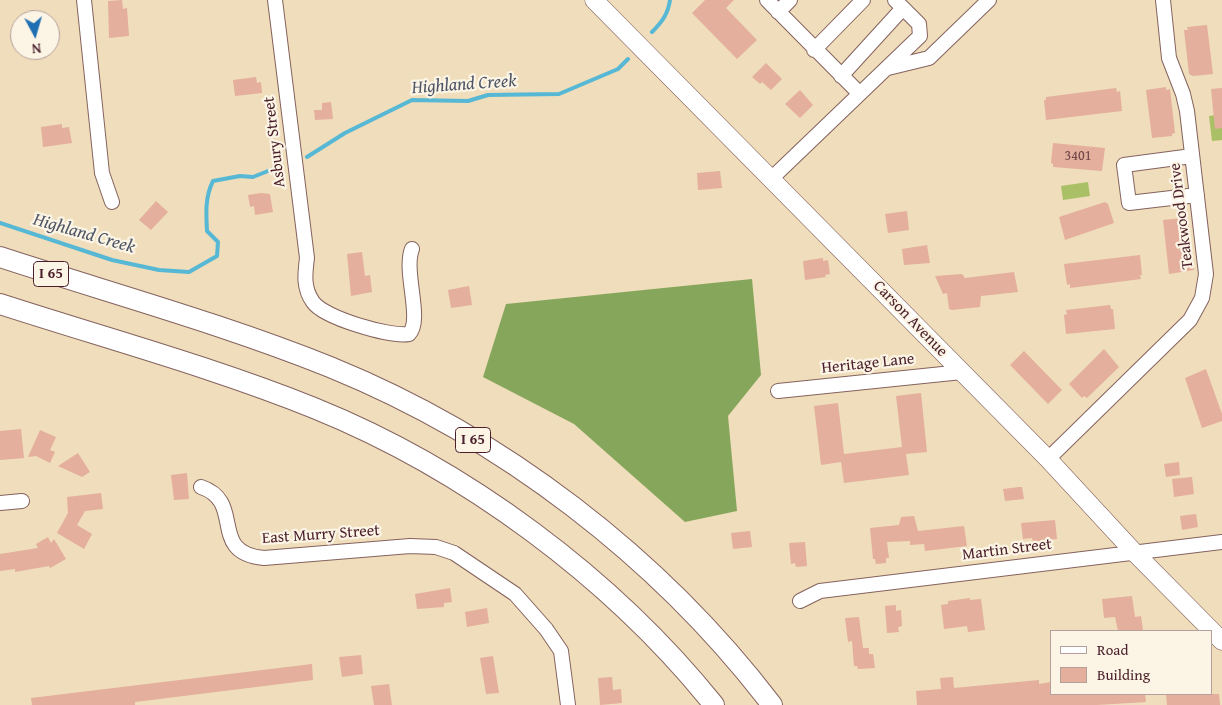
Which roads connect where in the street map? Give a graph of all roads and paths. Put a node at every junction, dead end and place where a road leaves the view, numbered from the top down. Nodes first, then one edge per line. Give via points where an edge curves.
1 (84, 0) edge
2 (275, 0) edge
3 (594, 0) edge
4 (767, 0) edge
5 (790, 0) edge
6 (863, 0) edge
7 (989, 0) edge
8 (1163, 0) edge
9 (899, 4) edge
10 (778, 12) junction
11 (814, 50) junction
12 (888, 68) junction
13 (841, 76) junction
14 (859, 93) junction
15 (1192, 156) junction
16 (772, 178) junction
17 (1197, 195) junction
18 (112, 202) dead end
19 (412, 249) dead end
20 (0, 257) edge
21 (0, 304) edge
22 (962, 372) junction
23 (778, 391) dead end
24 (1048, 459) junction
25 (202, 487) dead end
26 (22, 501) dead end
27 (0, 503) edge
28 (1222, 542) edge
29 (1134, 552) junction
30 (800, 601) dead end
31 (1211, 630) edge
32 (1212, 631) edge
33 (1222, 641) edge
34 (568, 705) edge
35 (714, 705) edge
36 (772, 705) edge

1 - 18 street via 102,173
2 - 19 street, Asbury Street via 307,258 304,279 313,303 323,312 391,334 409,334 415,324 408,267
3 - 16 main road, Carson Avenue
4 - 10 street
5 - 10 street
6 - 11 street
7 - 12 street via 929,58
8 - 15 street, Teakwood Drive via 1166,46 1185,100
9 - 12 street via 919,24 920,36
9 - 13 street
10 - 11 street
11 - 13 street
12 - 14 street
13 - 14 street
14 - 16 street
15 - 17 street, Teakwood Drive
15 - 17 street via 1124,165 1129,204
16 - 22 main road, Carson Avenue
17 - 24 street, Teakwood Drive via 1206,274 1204,292 1197,309 1182,328
20 - 36 highway, I 65 via 288,351 374,387 441,421 520,469 600,529 692,613
21 - 35 highway, I 65 via 300,403 367,432 435,468 516,520 587,576 658,643
22 - 23 street, Heritage Lane
22 - 24 main road, Carson Avenue
24 - 29 main road, Carson Avenue
25 - 34 street, East Murry Street via 217,494 236,549 252,557 410,546 436,547 454,552 526,604 562,651
26 - 27 street
28 - 29 street, Martin Street
29 - 30 street, Martin Street via 820,590
29 - 31 main road, Carson Avenue
32 - 33 main road, Carson Avenue

